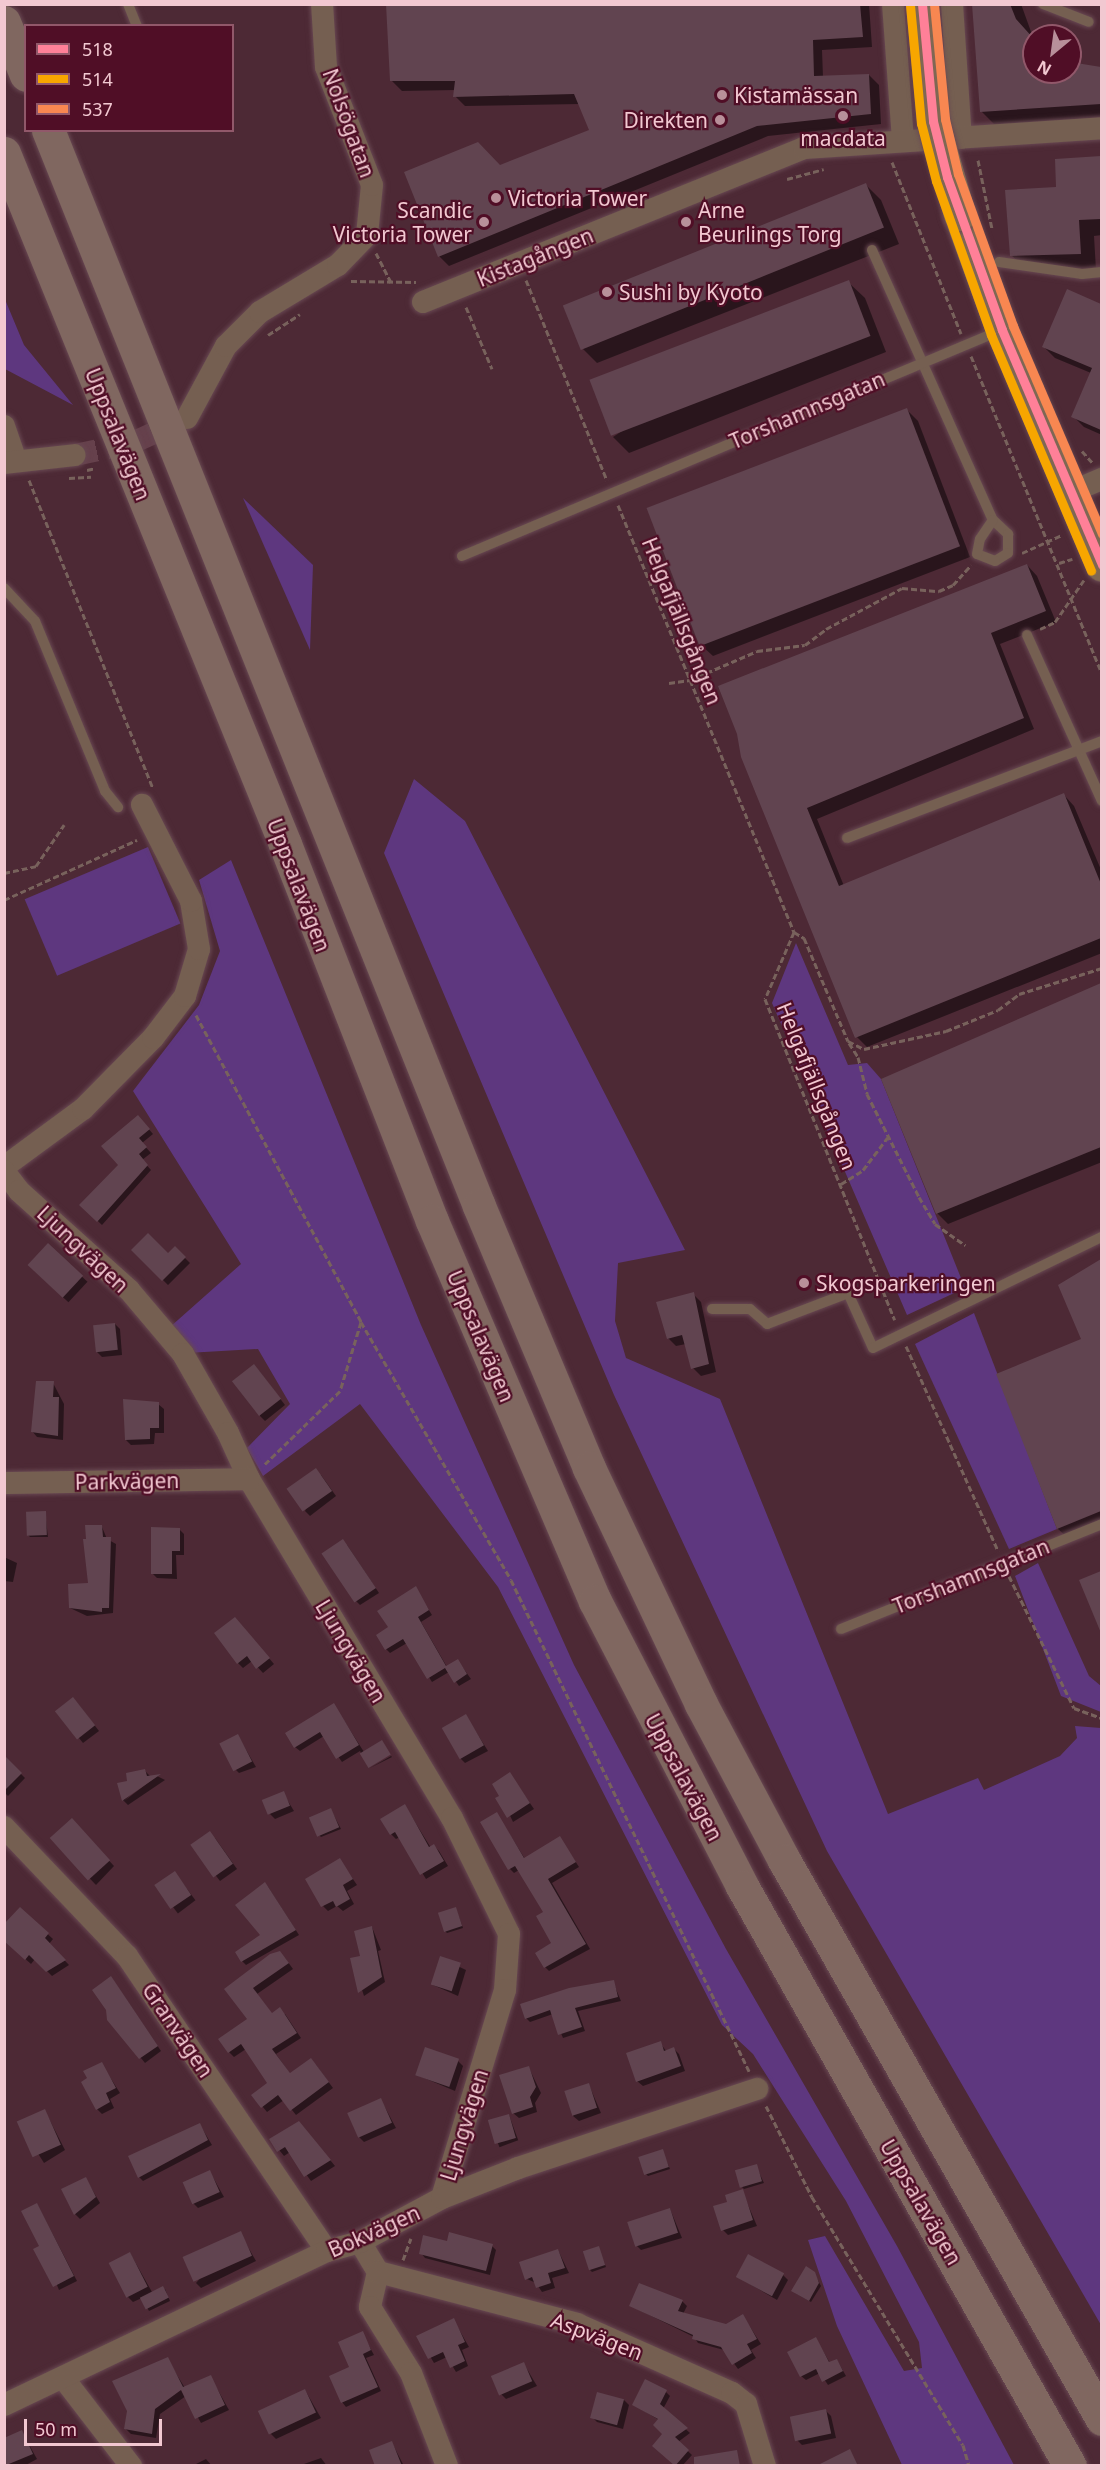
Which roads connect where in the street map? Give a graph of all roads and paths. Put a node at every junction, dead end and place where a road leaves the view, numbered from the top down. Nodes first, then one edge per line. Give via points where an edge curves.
1 (128, 4) edge
2 (322, 4) edge
3 (893, 4) edge
4 (922, 4) edge
5 (952, 4) edge
6 (1043, 4) edge
7 (4, 22) edge
8 (1089, 22) dead end
9 (136, 24) edge
10 (24, 70) edge
11 (1101, 129) edge
12 (49, 132) edge
13 (961, 138) junction
14 (903, 139) junction
15 (4, 153) edge
16 (978, 160) dead end
17 (892, 163) dead end
18 (992, 231) dead end
19 (368, 235) junction
20 (872, 250) dead end
21 (999, 262) dead end
22 (1101, 272) edge
23 (525, 276) dead end
24 (391, 284) dead end
25 (423, 302) dead end
26 (464, 303) dead end
27 (310, 307) dead end
28 (1002, 330) junction
29 (261, 339) dead end
30 (966, 344) junction
31 (921, 362) junction
32 (492, 369) dead end
33 (187, 418) tunnel mouth
34 (4, 426) edge
35 (75, 455) tunnel mouth
36 (16, 466) edge
37 (1101, 479) edge
38 (612, 492) junction
39 (1071, 492) junction
40 (993, 520) dead end
41 (1048, 541) junction
42 (462, 556) dead end
43 (1017, 559) dead end
44 (1059, 563) junction
45 (1089, 566) edge
46 (982, 569) dead end
47 (4, 588) edge
48 (1072, 599) junction
49 (1027, 635) joint
50 (1101, 674) edge
51 (690, 680) junction
52 (669, 683) dead end
53 (1101, 741) edge
54 (1081, 750) junction
55 (149, 801) joint
56 (1101, 801) edge
57 (118, 807) dead end
58 (64, 825) dead end
59 (157, 831) junction
60 (847, 838) dead end
61 (4, 873) edge
62 (4, 900) edge
63 (794, 932) junction
64 (1101, 968) edge
65 (185, 996) junction
66 (848, 1041) junction
67 (888, 1137) junction
68 (4, 1169) edge
69 (840, 1184) junction
70 (1101, 1237) edge
71 (965, 1245) dead end
72 (712, 1309) dead end
73 (361, 1322) junction
74 (901, 1335) junction
75 (249, 1479) junction
76 (4, 1483) edge
77 (1101, 1524) edge
78 (1003, 1564) junction
79 (841, 1629) dead end
80 (1101, 1718) edge
81 (4, 1827) edge
82 (757, 2088) junction
83 (442, 2198) junction
84 (422, 2211) junction
85 (360, 2242) junction
86 (327, 2251) junction
87 (387, 2274) junction
88 (64, 2379) junction
89 (4, 2405) edge
90 (1101, 2419) edge
91 (131, 2466) edge
92 (447, 2466) edge
93 (765, 2466) edge
94 (969, 2466) edge
95 (1070, 2466) edge

1 - 9 lane
2 - 19 street, Nolsögatan via 326,67 372,185
3 - 14 street
4 - 28 street, bridge via 933,121 960,215
5 - 13 street
6 - 8 lane
7 - 10 highway
11 - 13 street, Kistagången
12 - 90 highway via 474,1195 589,1468 700,1704
13 - 14 street, Kistagången
14 - 25 street, Kistagången via 804,148 778,156
15 - 95 highway, Uppsalavägen via 285,844 432,1221 595,1601 742,1886
16 - 18 path via 994,222
17 - 30 path
19 - 24 path
19 - 33 street via 338,265 260,312 226,346
20 - 31 lane
21 - 22 lane
23 - 38 path, Helgafjällsgången
26 - 32 path
27 - 29 path
28 - 30 lane, Torshamnsgatan
28 - 39 street
30 - 31 lane, Torshamnsgatan
30 - 41 path
31 - 38 lane, Torshamnsgatan
31 - 40 lane
34 - 36 street
35 - 36 street
36 - 55 path
37 - 39 street
38 - 42 lane, Torshamnsgatan
38 - 51 path, Helgafjällsgången
39 - 45 street
41 - 43 path via 1024,551
41 - 44 path
44 - 45 path
44 - 48 path
45 - 48 path
46 - 51 path via 972,564 961,579 939,591 902,588 826,629 805,645 757,651
47 - 57 lane via 35,621 105,791
48 - 49 path via 1055,622
48 - 50 path
49 - 54 lane
51 - 52 path
51 - 63 path, Helgafjällsgången
53 - 54 lane
54 - 56 lane
54 - 60 lane
55 - 59 street
58 - 61 path via 36,866
59 - 62 path
59 - 65 street via 191,901 199,949
63 - 66 path via 804,938
63 - 69 path, Helgafjällsgången via 765,999
64 - 66 path via 1019,994 998,1010 946,1031 864,1048
65 - 68 street via 153,1038 82,1109
65 - 73 path
66 - 67 path via 858,1057 867,1094
67 - 69 path via 863,1170
67 - 71 path via 935,1224
68 - 75 street, Ljungvägen via 19,1191 129,1290 183,1353
69 - 74 path, Helgafjällsgången
70 - 74 lane
72 - 74 lane via 750,1309 766,1324 848,1293 873,1348
73 - 75 path via 340,1391
73 - 82 path via 512,1580
74 - 78 path, Helgafjällsgången
75 - 76 street, Parkvägen
75 - 83 street, Ljungvägen via 452,1818 508,1934 505,1990
77 - 78 lane, Torshamnsgatan
78 - 79 lane, Torshamnsgatan
78 - 80 path, Helgafjällsgången via 1074,1708
81 - 86 street, Granvägen via 127,1956
82 - 83 street, Bokvägen via 518,2168
82 - 94 path via 812,2197 963,2445
83 - 84 street, Bokvägen
84 - 85 street, Bokvägen
84 - 87 path
85 - 86 street, Bokvägen
85 - 87 street
86 - 88 street, Bokvägen
87 - 92 street via 370,2307 411,2373
87 - 93 street, Aspvägen via 577,2324 732,2393 746,2404
88 - 89 street, Bokvägen
88 - 91 street

